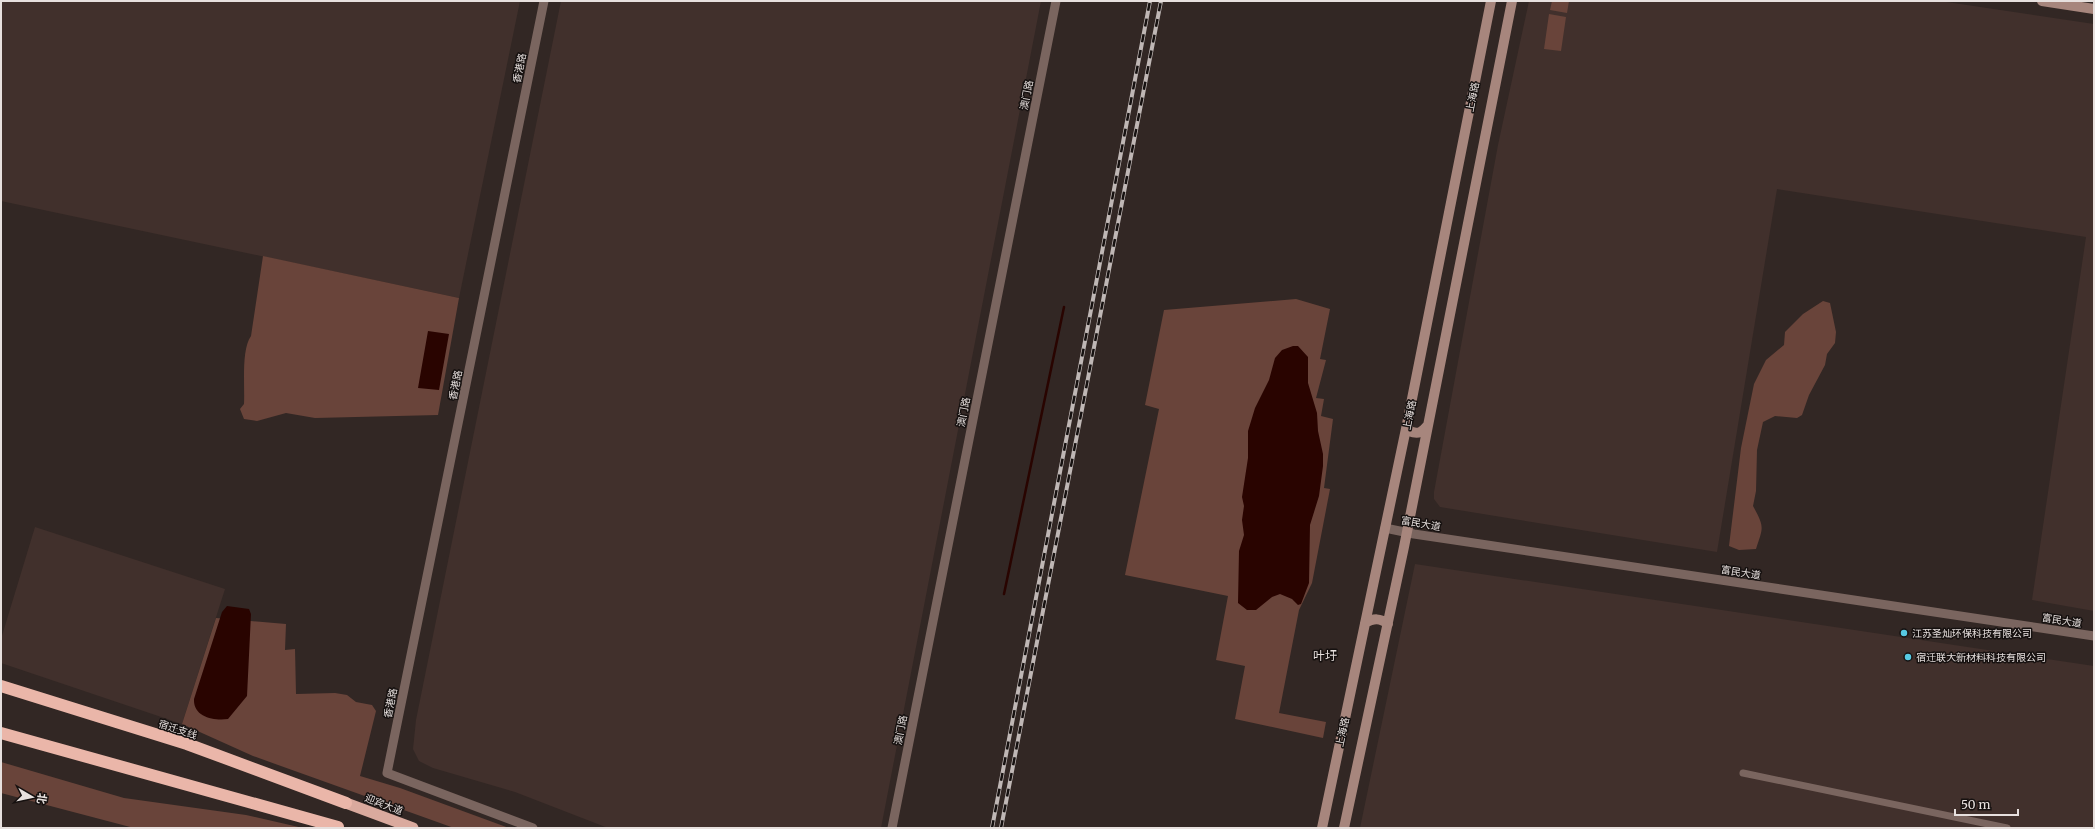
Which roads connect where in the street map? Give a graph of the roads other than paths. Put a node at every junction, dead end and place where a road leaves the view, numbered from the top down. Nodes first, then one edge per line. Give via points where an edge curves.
1 (544, 1) edge
2 (1056, 1) edge
3 (1491, 1) edge
4 (1512, 1) edge
5 (2042, 1) edge
6 (2094, 9) edge
7 (1407, 424) junction
8 (1428, 425) junction
9 (1385, 528) junction
10 (1407, 532) junction
11 (1365, 623) junction
12 (1388, 624) junction
13 (2094, 636) edge
14 (1, 686) edge
15 (1, 733) edge
16 (1743, 772) dead end
17 (346, 802) joint
18 (340, 827) edge
19 (412, 827) edge
20 (533, 828) edge
21 (892, 828) edge
22 (1322, 828) edge
23 (1344, 828) edge
24 (2007, 828) edge

1 - 20 street, 香港路 via 387,774
2 - 21 street, 澳门路
3 - 7 main road, 上海路
4 - 8 main road, 上海路
5 - 6 main road
7 - 8 main road via 1410,431 1418,433
7 - 9 main road, 上海路
8 - 10 main road, 上海路
9 - 10 street, 富民大道
9 - 11 main road, 上海路
10 - 12 main road, 上海路
10 - 13 street, 富民大道
11 - 12 main road via 1378,619
11 - 22 main road, 上海路
12 - 23 main road, 上海路
14 - 17 highway, 宿迁支线 via 187,744
15 - 18 highway
16 - 24 street
17 - 19 highway, 迎宾大道

